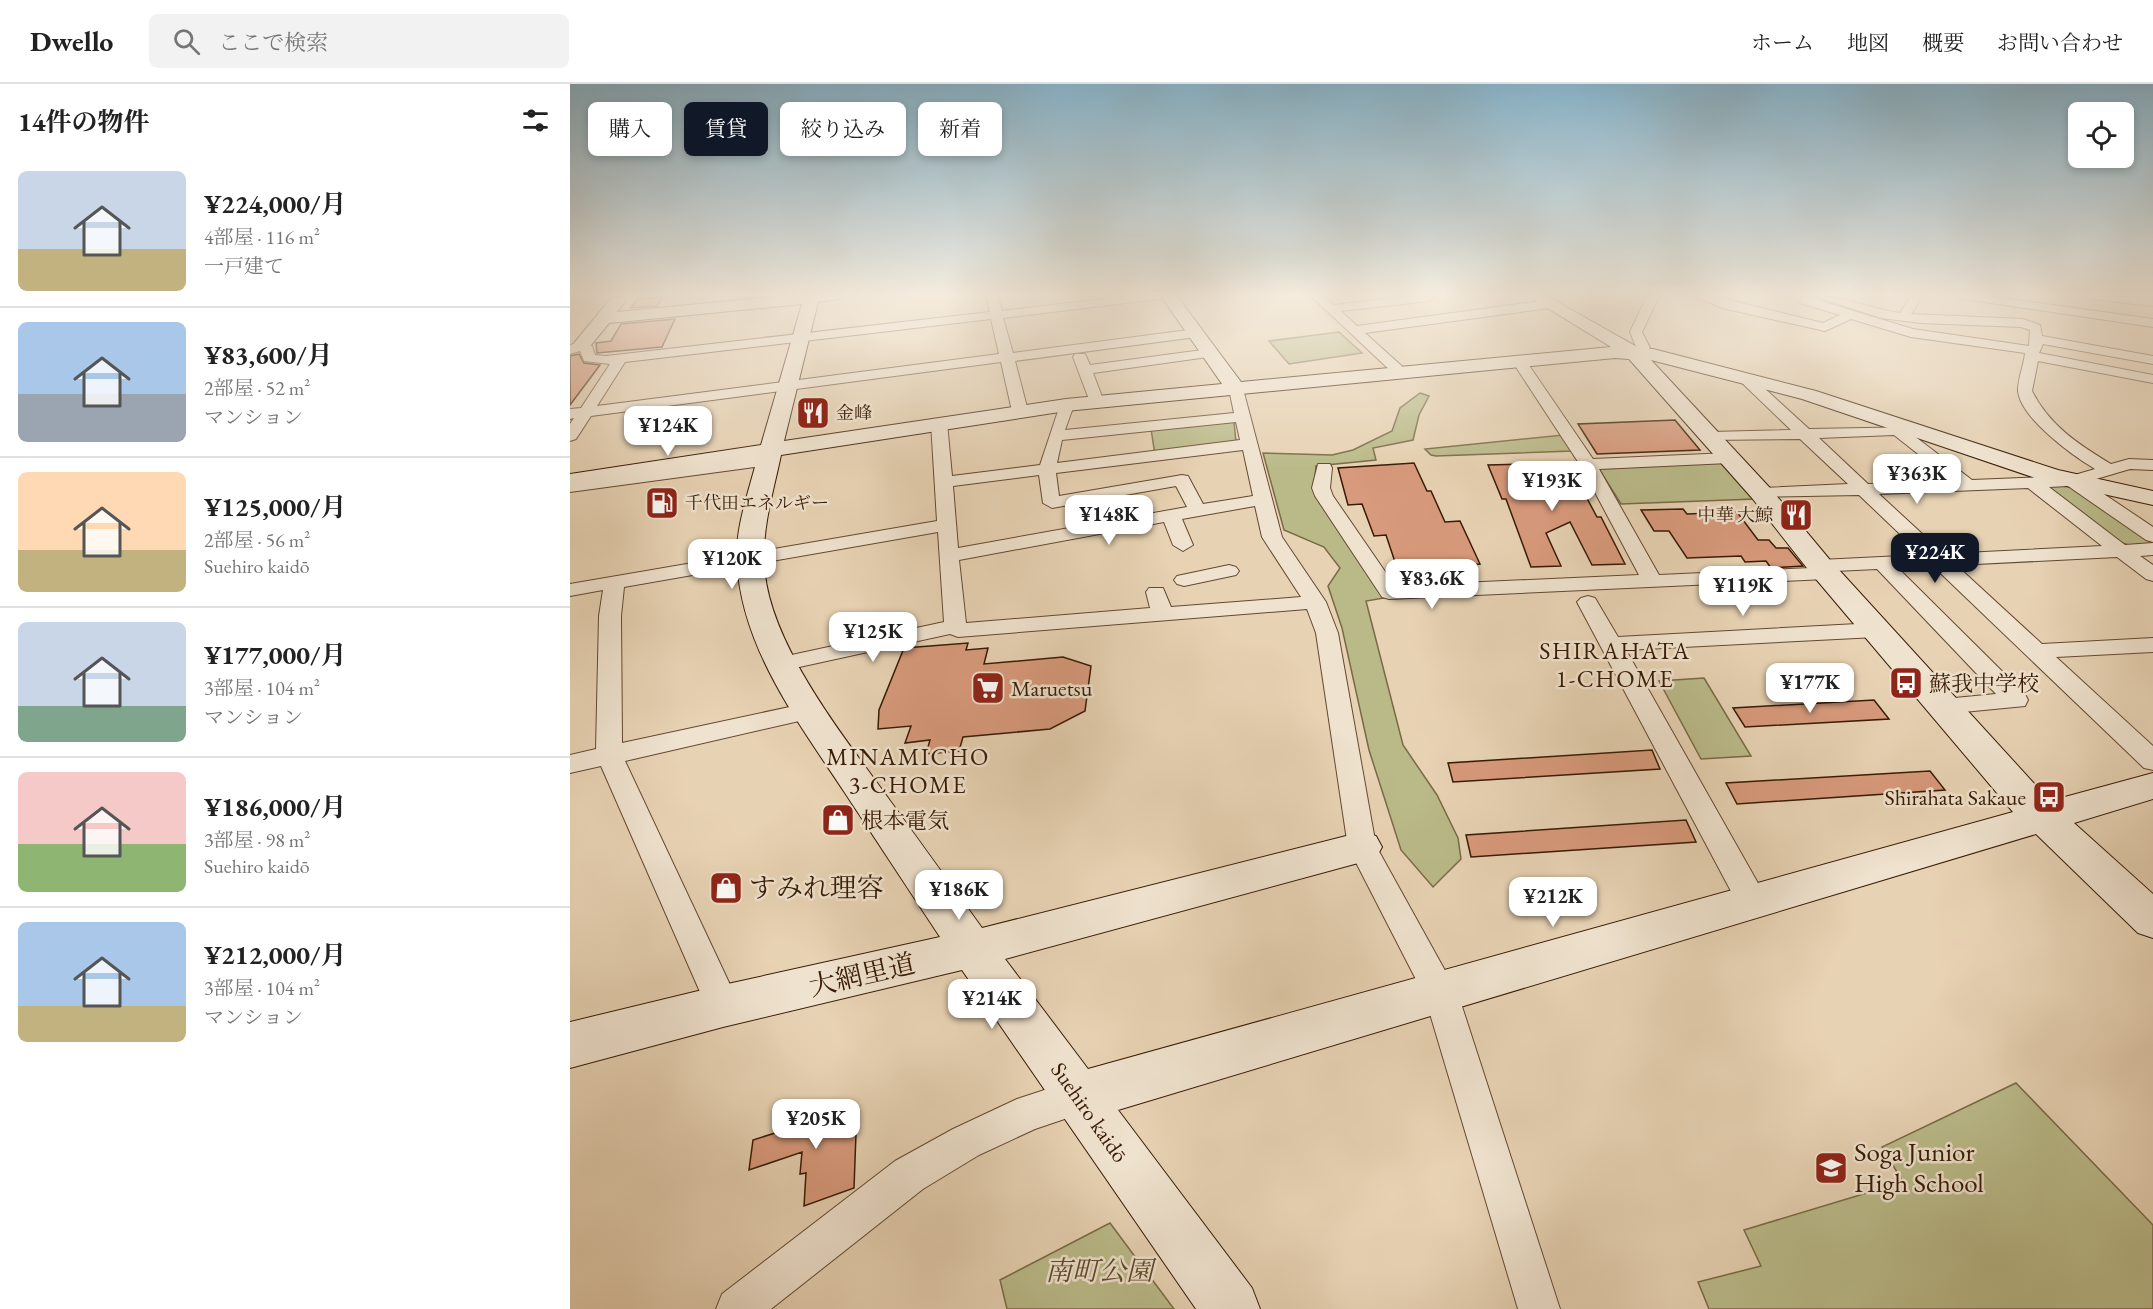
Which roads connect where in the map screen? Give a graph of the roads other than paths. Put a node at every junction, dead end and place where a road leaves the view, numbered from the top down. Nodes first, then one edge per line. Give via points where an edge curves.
1 (588, 353) edge
2 (664, 353) edge
3 (795, 353) edge
4 (1006, 353) edge
5 (1045, 353) edge
6 (1079, 353) edge
7 (1209, 353) edge
8 (1210, 353) edge
9 (1381, 353) edge
10 (1603, 353) edge
11 (1635, 353) edge
12 (1639, 353) edge
13 (2033, 353) edge
14 (2053, 353) edge
15 (2103, 353) edge
16 (2127, 355) junction
17 (621, 358) junction
18 (1007, 358) junction
19 (2153, 360) edge
20 (1520, 361) junction
21 (1085, 370) junction
22 (1400, 372) junction
23 (2124, 373) junction
24 (1745, 378) junction
25 (2153, 379) edge
26 (786, 387) junction
27 (1236, 388) junction
28 (1097, 402) junction
29 (1066, 405) junction
30 (1020, 411) junction
31 (577, 414) edge
32 (1244, 417) junction
33 (939, 423) junction
34 (1907, 430) junction
35 (1804, 434) junction
36 (570, 436) edge
37 (1056, 436) junction
38 (1711, 437) junction
39 (1249, 444) junction
40 (763, 456) junction
41 (1730, 458) junction
42 (1589, 464) junction
43 (2153, 465) edge
44 (1324, 468) dead end
45 (2107, 469) junction
46 (1047, 470) junction
47 (570, 481) edge
48 (2072, 481) junction
49 (2031, 482) junction
50 (945, 483) junction
51 (1968, 485) junction
52 (570, 487) edge
53 (1863, 490) junction
54 (1761, 494) junction
55 (2153, 498) edge
56 (1264, 499) junction
57 (1198, 512) junction
58 (1171, 516) junction
59 (945, 525) junction
60 (2153, 536) edge
61 (1183, 545) dead end
62 (2153, 549) edge
63 (2120, 551) junction
64 (947, 556) junction
65 (750, 560) junction
66 (1938, 560) junction
67 (1882, 562) junction
68 (1823, 569) junction
69 (1229, 571) dead end
70 (2153, 575) edge
71 (1652, 581) junction
72 (614, 583) junction
73 (570, 590) edge
74 (1156, 592) dead end
75 (1315, 602) junction
76 (1588, 602) dead end
77 (1221, 610) junction
78 (1163, 615) junction
79 (955, 626) junction
80 (1876, 630) junction
81 (1611, 644) junction
82 (2153, 645) edge
83 (2036, 651) junction
84 (781, 664) junction
85 (1943, 706) junction
86 (808, 711) junction
87 (609, 755) junction
88 (2153, 761) edge
89 (570, 764) edge
90 (2153, 786) edge
91 (2041, 818) junction
92 (1362, 847) junction
93 (1752, 901) junction
94 (2153, 920) edge
95 (972, 950) junction
96 (1442, 994) junction
97 (723, 1006) junction
98 (570, 1045) edge
99 (1081, 1096) junction
100 (737, 1309) edge
101 (1231, 1309) edge
102 (1539, 1309) edge

1 - 17 street via 589,358
2 - 17 street
3 - 26 street, Suehiro kaidō
4 - 18 street
5 - 18 street
6 - 21 street
7 - 21 street
8 - 27 street
9 - 22 street
10 - 20 street
11 - 38 street
12 - 24 street
13 - 45 street via 2025,391 2036,412 2063,440
14 - 23 street
15 - 16 street
16 - 19 street
16 - 23 street via 2129,362
17 - 31 street
18 - 26 street
18 - 30 street
20 - 22 street
20 - 42 street
21 - 28 street
22 - 27 street
23 - 25 street
24 - 34 street via 1824,399
24 - 35 street
26 - 31 street
26 - 40 street, Suehiro kaidō
27 - 28 street
27 - 32 street
28 - 29 street
29 - 30 street
29 - 37 street
30 - 33 street
31 - 36 street
32 - 37 street
32 - 39 street
33 - 40 street
33 - 50 street
34 - 35 street
34 - 48 street
34 - 51 street
35 - 38 street
35 - 53 street
37 - 46 street
38 - 41 street
39 - 46 street
39 - 56 street
40 - 47 street
40 - 52 street
40 - 65 street, Suehiro kaidō
41 - 42 street
41 - 54 street
42 - 71 street via 1630,532
43 - 45 street via 2129,464
44 - 71 street via 1324,496 1389,592
45 - 48 street
46 - 50 street
46 - 57 street via 1046,487 1052,503 1182,480
48 - 49 street
48 - 55 street
48 - 60 street
49 - 51 street
49 - 63 street
50 - 59 street
51 - 53 street
53 - 54 street
53 - 66 street
54 - 68 street
56 - 57 street
56 - 75 street via 1272,537
57 - 58 street
58 - 61 street
58 - 64 street
59 - 64 street
59 - 65 street
62 - 63 street
63 - 66 street
63 - 70 street
64 - 79 street
65 - 72 street
65 - 84 street, Suehiro kaidō via 759,611
66 - 67 street
66 - 83 street
67 - 68 street
67 - 85 street via 2016,700
68 - 71 street
68 - 80 street
69 - 77 street via 1193,578
72 - 73 street
72 - 87 street via 610,616
74 - 78 street
75 - 77 street
75 - 92 street via 1327,633
76 - 81 street
77 - 78 street
78 - 79 street via 958,630
79 - 84 street
80 - 81 street
80 - 85 street
81 - 93 street
82 - 83 street
83 - 88 street
84 - 86 street, Suehiro kaidō
85 - 91 street
86 - 87 street
86 - 95 street, Suehiro kaidō
87 - 89 street
87 - 97 street
90 - 91 street
91 - 93 street
91 - 94 street
92 - 95 street, 大網里道
92 - 96 street
93 - 96 street
95 - 97 street, 大網里道
95 - 99 street, Suehiro kaidō
96 - 99 street
96 - 102 street
97 - 98 street, 大網里道
99 - 100 street via 1030,1112 909,1175
99 - 101 street, Suehiro kaidō via 1147,1195

